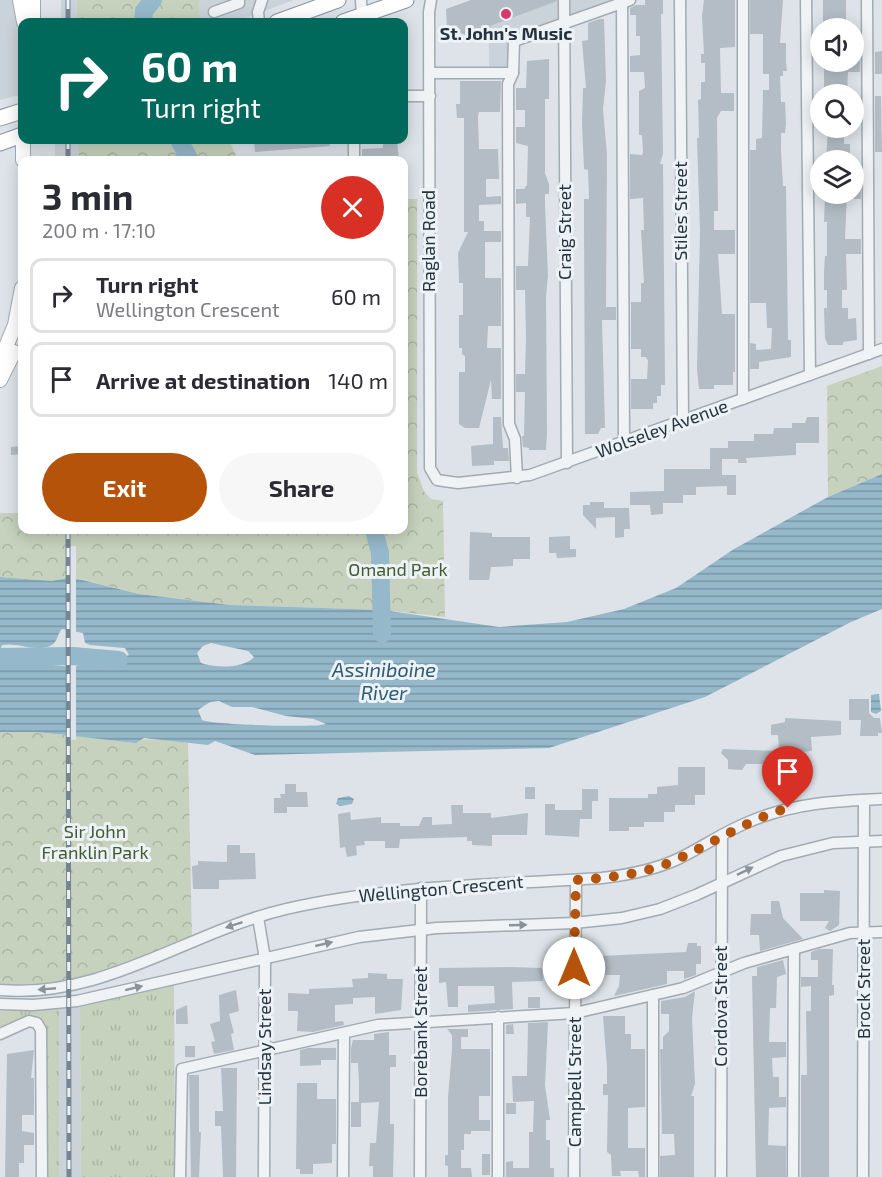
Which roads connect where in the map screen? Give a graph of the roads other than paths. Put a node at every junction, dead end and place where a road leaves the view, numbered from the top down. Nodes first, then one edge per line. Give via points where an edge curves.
1 (239, 0) edge
2 (262, 0) edge
3 (338, 0) edge
4 (361, 0) edge
5 (406, 0) edge
6 (431, 0) edge
7 (564, 0) edge
8 (680, 0) edge
9 (743, 0) edge
10 (806, 0) edge
11 (867, 0) edge
12 (626, 1) edge
13 (25, 2) edge
14 (214, 12) dead end
15 (362, 16) junction
16 (24, 18) edge
17 (31, 18) edge
18 (259, 18) edge
19 (288, 18) edge
20 (356, 18) edge
21 (564, 23) junction
22 (513, 72) junction
23 (430, 73) junction
24 (408, 96) edge
25 (430, 96) junction
26 (18, 112) edge
27 (0, 118) edge
28 (18, 136) edge
29 (0, 143) edge
30 (18, 309) edge
31 (18, 338) edge
32 (882, 349) edge
33 (869, 354) junction
34 (0, 361) edge
35 (810, 375) junction
36 (0, 380) edge
37 (743, 399) junction
38 (682, 422) junction
39 (624, 443) junction
40 (567, 463) junction
41 (518, 478) junction
42 (437, 480) joint
43 (864, 800) junction
44 (882, 800) edge
45 (722, 835) junction
46 (882, 841) edge
47 (864, 842) junction
48 (576, 880) junction
49 (721, 883) junction
50 (421, 888) junction
51 (258, 917) junction
52 (574, 923) junction
53 (421, 930) junction
54 (882, 932) edge
55 (864, 933) junction
56 (794, 948) junction
57 (265, 959) junction
58 (721, 972) junction
59 (0, 990) edge
60 (654, 995) junction
61 (1, 1004) edge
62 (574, 1012) junction
63 (498, 1017) junction
64 (421, 1022) junction
65 (344, 1033) junction
66 (0, 1034) edge
67 (265, 1050) junction
68 (42, 1177) edge
69 (180, 1177) edge
70 (264, 1177) edge
71 (343, 1177) edge
72 (420, 1177) edge
73 (498, 1177) edge
74 (574, 1177) edge
75 (653, 1177) edge
76 (721, 1177) edge
77 (793, 1177) edge
78 (863, 1177) edge

1 - 14 street
2 - 18 street
3 - 19 highway
4 - 15 street
5 - 15 highway
6 - 23 street, Raglan Road
7 - 21 street, Craig Street
8 - 38 street, Stiles Street
9 - 37 street
10 - 35 street
11 - 33 street
12 - 21 street
12 - 39 street
13 - 16 main road
13 - 17 main road
15 - 20 highway
21 - 22 street via 513,41
21 - 40 street, Craig Street
22 - 23 street
22 - 41 street via 508,84 509,424 515,439
23 - 25 street, Raglan Road
24 - 25 street
25 - 42 street, Raglan Road via 430,468
26 - 27 highway
28 - 29 highway
30 - 34 main road
31 - 36 main road
32 - 33 street, Wolseley Avenue
33 - 35 street, Wolseley Avenue
35 - 37 street, Wolseley Avenue
37 - 38 street, Wolseley Avenue
38 - 39 street, Wolseley Avenue
39 - 40 street, Wolseley Avenue
40 - 41 street, Wolseley Avenue
41 - 42 street, Wolseley Avenue via 458,483
43 - 44 street, Wellington Crescent
43 - 45 street, Wellington Crescent via 797,806 754,819
43 - 47 street, Brock Street
45 - 48 street, Wellington Crescent via 655,867 617,877
45 - 49 street, Cordova Street
46 - 47 street
49 -> 47 street via 790,853 820,845
47 - 55 street, Brock Street
48 - 50 street, Wellington Crescent
48 - 52 street, Campbell Street
49 - 52 street via 660,909
49 - 58 street, Cordova Street
50 - 51 street, Wellington Crescent via 324,901
50 - 53 street, Borebank Street
51 - 57 street, Lindsay Street
51 -> 59 street, Wellington Crescent via 93,981 41,990
53 -> 52 street
52 - 62 street, Campbell Street
57 -> 53 street via 359,937
53 - 64 street, Borebank Street
54 - 55 street
55 - 56 street
55 - 78 street, Brock Street
56 - 58 street
56 - 77 street
61 -> 57 street via 77,1001
57 - 67 street, Lindsay Street
58 - 60 street
58 - 76 street, Cordova Street
60 - 62 street
60 - 75 street
62 - 63 street
62 - 74 street, Campbell Street
63 - 64 street
63 - 73 street
64 - 65 street via 378,1025
64 - 72 street, Borebank Street
65 - 67 street
65 - 71 street
66 - 68 street via 28,1021 38,1023 41,1030
67 - 69 street via 182,1069
67 - 70 street, Lindsay Street

